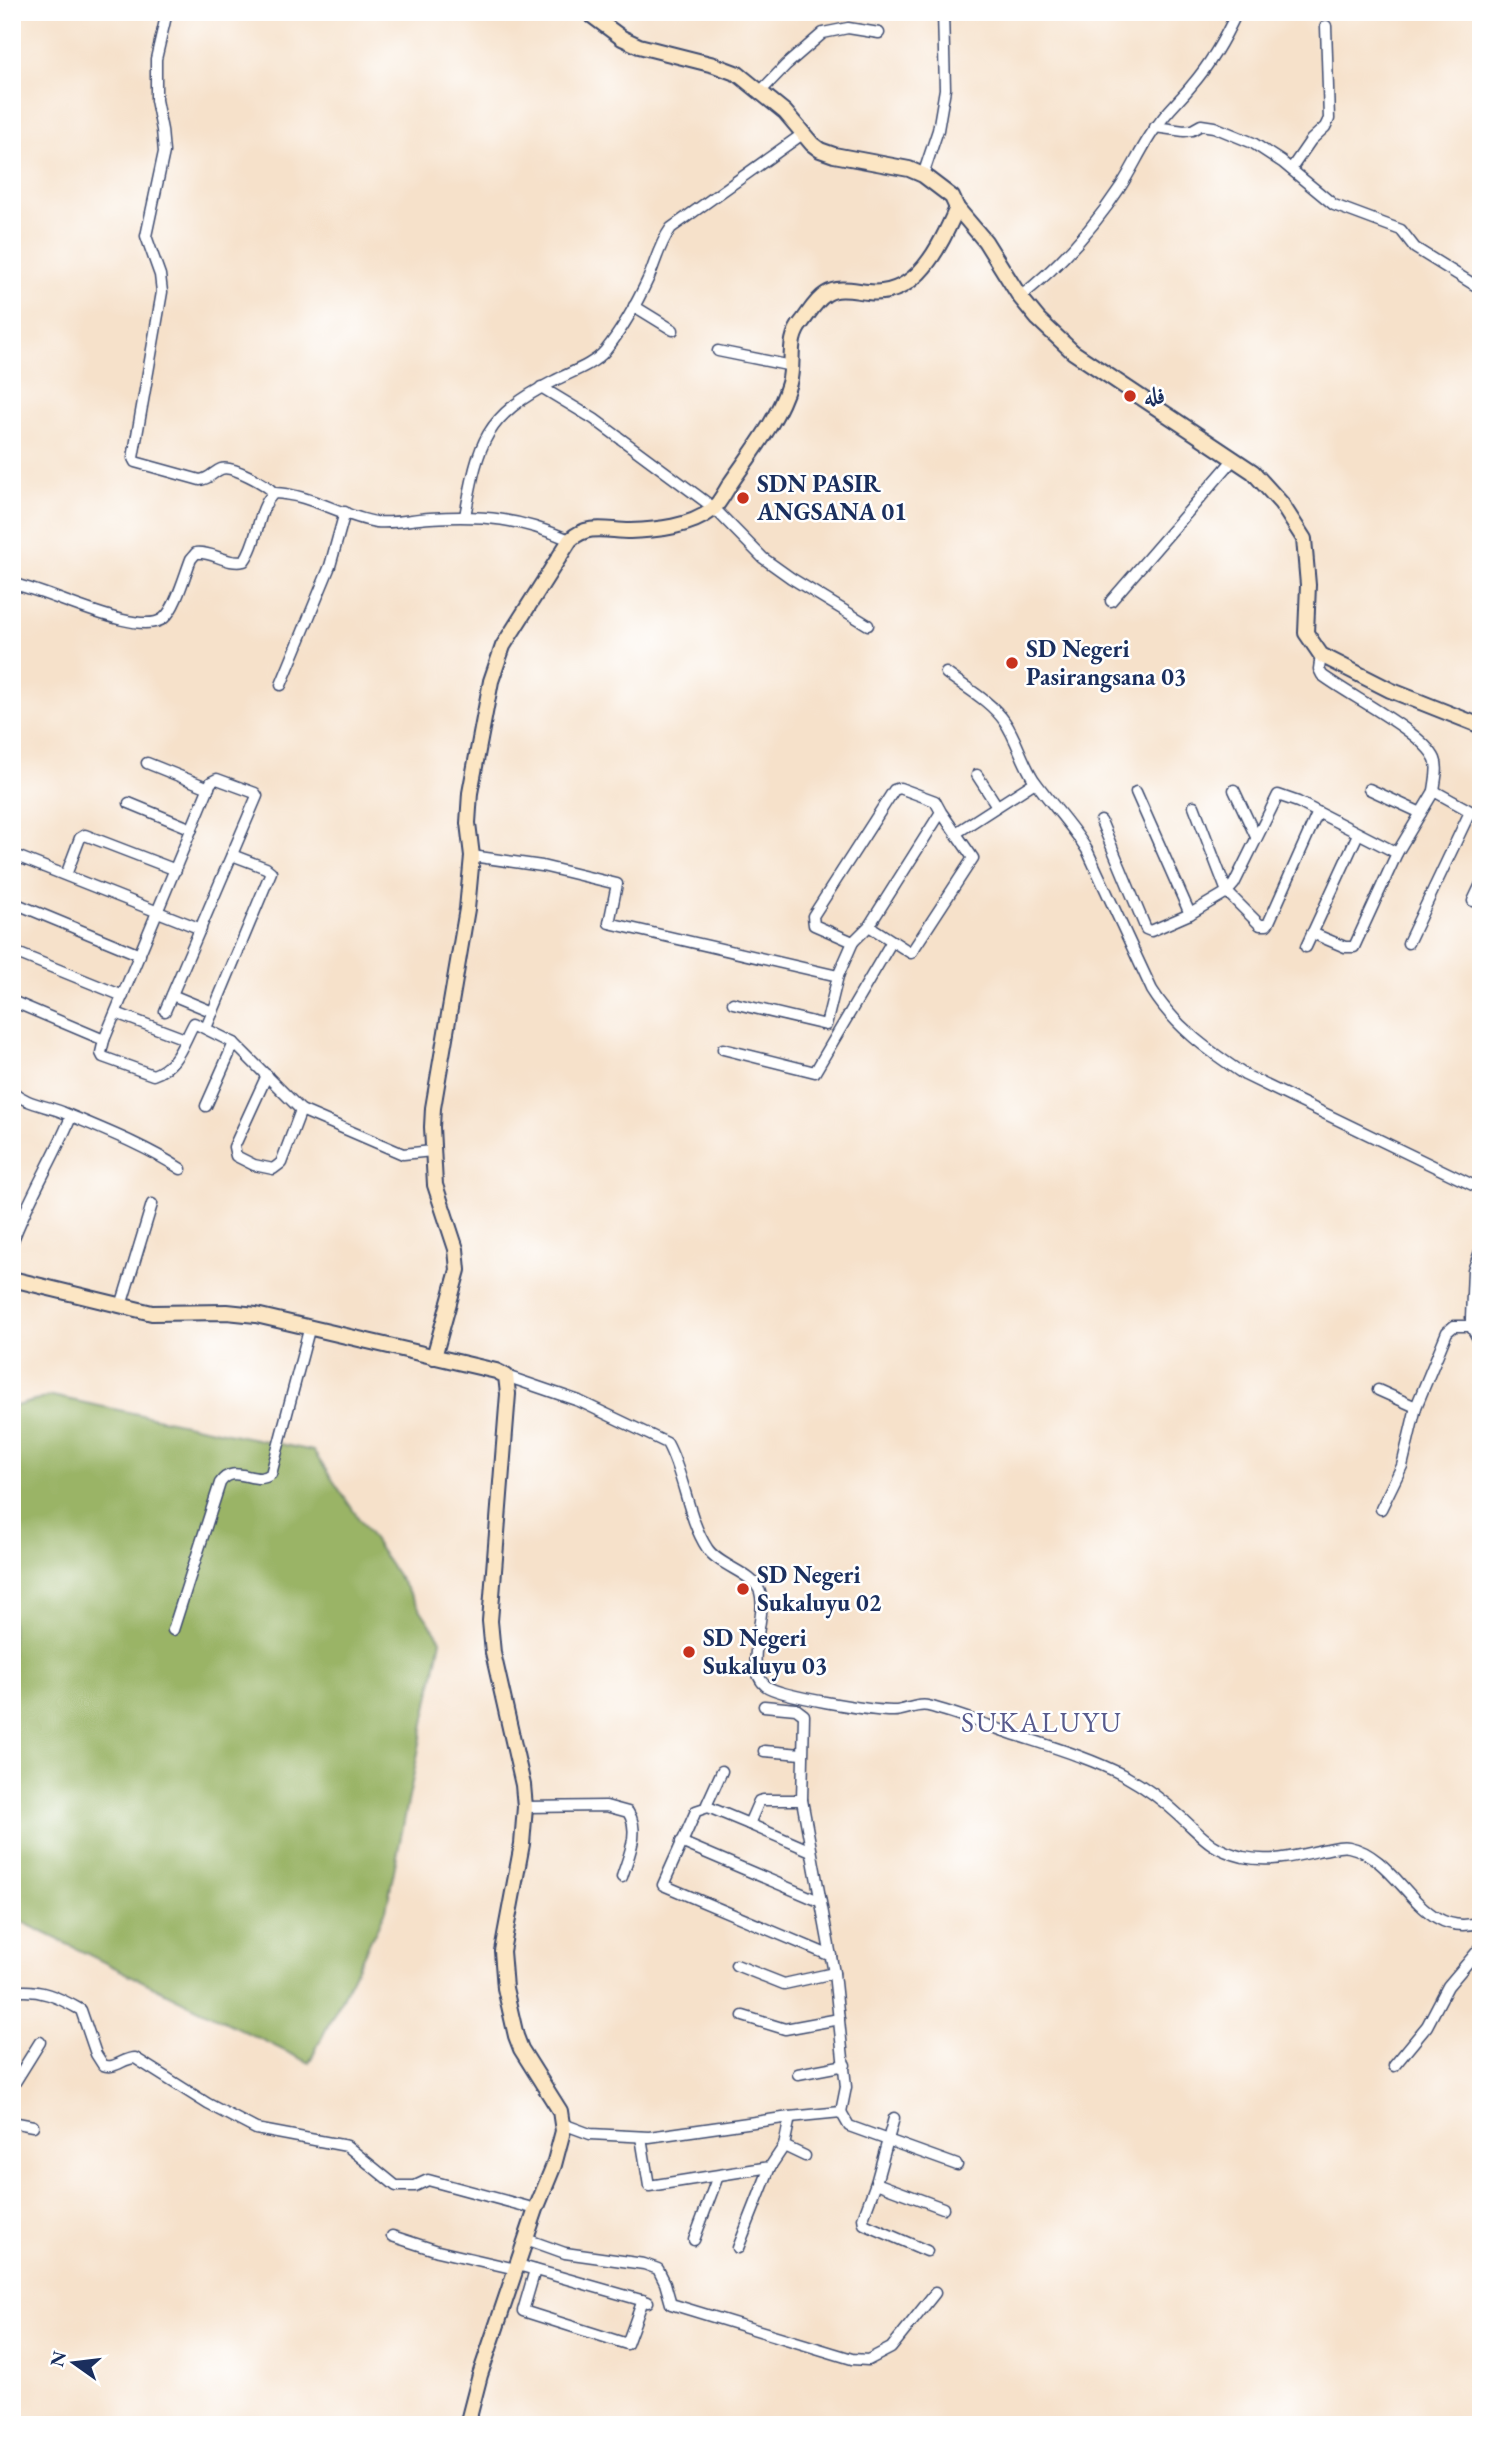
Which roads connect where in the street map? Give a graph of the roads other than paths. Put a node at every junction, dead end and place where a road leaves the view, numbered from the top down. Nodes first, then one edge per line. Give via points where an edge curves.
1 (167, 12) edge
2 (587, 12) edge
3 (943, 12) edge
4 (1237, 12) edge
5 (1326, 26) dead end
6 (879, 33) dead end
7 (760, 92) junction
8 (1155, 127) junction
9 (804, 133) junction
10 (1291, 169) junction
11 (923, 175) junction
12 (957, 208) junction
13 (1481, 289) edge
14 (1020, 297) junction
15 (634, 306) junction
16 (673, 330) dead end
17 (718, 351) dead end
18 (792, 366) junction
19 (541, 387) junction
20 (1233, 460) junction
21 (274, 493) junction
22 (714, 508) junction
23 (345, 512) junction
24 (465, 516) junction
25 (570, 540) junction
26 (12, 584) edge
27 (1111, 601) dead end
28 (868, 625) dead end
29 (1321, 655) junction
30 (946, 673) dead end
31 (281, 685) dead end
32 (1481, 726) edge
33 (147, 763) dead end
34 (977, 775) dead end
35 (1035, 782) junction
36 (209, 788) junction
37 (1369, 789) dead end
38 (1234, 790) dead end
39 (1434, 791) junction
40 (1136, 792) dead end
41 (129, 803) dead end
42 (998, 806) junction
43 (1194, 806) dead end
44 (941, 812) junction
45 (1318, 812) junction
46 (1470, 812) junction
47 (1421, 813) junction
48 (1481, 817) edge
49 (1101, 821) dead end
50 (192, 829) junction
51 (956, 833) junction
52 (1358, 834) junction
53 (1256, 837) junction
54 (1397, 853) junction
55 (232, 855) junction
56 (472, 856) junction
57 (12, 870) edge
58 (176, 870) junction
59 (65, 875) junction
60 (1481, 884) edge
61 (1227, 892) junction
62 (1473, 901) dead end
63 (12, 902) edge
64 (158, 912) junction
65 (1190, 914) junction
66 (869, 926) junction
67 (201, 929) junction
68 (1312, 933) junction
69 (892, 941) junction
70 (853, 942) junction
71 (1408, 943) dead end
72 (1306, 947) dead end
73 (12, 951) edge
74 (140, 955) junction
75 (838, 976) junction
76 (172, 995) junction
77 (123, 996) junction
78 (12, 1001) edge
79 (733, 1003) dead end
80 (165, 1011) dead end
81 (213, 1012) junction
82 (116, 1013) junction
83 (826, 1025) junction
84 (206, 1028) junction
85 (185, 1039) junction
86 (104, 1040) junction
87 (234, 1043) junction
88 (831, 1046) junction
89 (723, 1049) dead end
90 (267, 1075) junction
91 (12, 1091) edge
92 (205, 1106) dead end
93 (301, 1110) junction
94 (71, 1117) junction
95 (432, 1151) junction
96 (181, 1169) dead end
97 (1481, 1189) edge
98 (152, 1204) dead end
99 (12, 1243) edge
100 (1481, 1249) edge
101 (12, 1279) edge
102 (121, 1306) junction
103 (310, 1326) junction
104 (1471, 1326) junction
105 (1481, 1344) edge
106 (434, 1357) junction
107 (506, 1376) junction
108 (1378, 1390) dead end
109 (1416, 1407) junction
110 (1381, 1509) dead end
111 (173, 1630) dead end
112 (764, 1706) dead end
113 (764, 1751) dead end
114 (802, 1754) junction
115 (722, 1771) dead end
116 (802, 1800) junction
117 (525, 1807) junction
118 (708, 1807) junction
119 (749, 1824) junction
120 (681, 1842) junction
121 (811, 1851) junction
122 (622, 1877) dead end
123 (819, 1901) junction
124 (1481, 1922) edge
125 (1481, 1947) edge
126 (831, 1956) junction
127 (736, 1965) dead end
128 (834, 1973) junction
129 (12, 1992) edge
130 (743, 2016) dead end
131 (839, 2019) junction
132 (40, 2042) dead end
133 (845, 2066) junction
134 (1394, 2066) dead end
135 (798, 2074) dead end
136 (12, 2087) edge
137 (841, 2112) junction
138 (790, 2116) junction
139 (894, 2118) dead end
140 (12, 2122) edge
141 (563, 2124) junction
142 (33, 2126) dead end
143 (641, 2137) junction
144 (889, 2141) junction
145 (784, 2146) junction
146 (806, 2156) dead end
147 (957, 2165) dead end
148 (770, 2168) junction
149 (718, 2176) junction
150 (876, 2183) junction
151 (943, 2208) dead end
152 (536, 2209) junction
153 (392, 2236) dead end
154 (526, 2239) junction
155 (694, 2240) dead end
156 (738, 2248) dead end
157 (927, 2251) dead end
158 (517, 2267) junction
159 (535, 2270) junction
160 (935, 2292) dead end
161 (467, 2425) edge

1 - 21 street via 156,59 156,100 164,152 146,236 162,292 133,458 201,480 229,469
2 - 7 street via 639,46 727,68
3 - 11 street via 945,89
4 - 8 street via 1202,73
5 - 10 street via 1329,118
6 - 7 street via 848,28 823,33
7 - 9 street
8 - 10 street via 1184,131 1201,125 1214,127 1253,143
8 - 14 street via 1105,209 1054,268
9 - 11 street via 812,144 834,155
9 - 15 street via 671,229
10 - 13 street via 1341,208 1401,230 1415,248
11 - 12 street via 952,197
12 - 14 street via 985,241
12 - 18 street via 927,264 904,286 884,293 840,289 821,298 794,333
14 - 20 street via 1073,352
15 - 16 street
15 - 19 street via 601,355
17 - 18 street
18 - 22 street via 770,423
19 - 22 street via 594,419
19 - 24 street via 502,415 484,439
20 - 27 street
20 - 29 street via 1253,472 1300,531 1306,548 1306,633
21 - 23 street
21 - 26 street via 244,561 196,553 168,614 156,623 95,612
22 - 25 street via 668,527 588,529
22 - 28 street via 763,558
23 - 24 street via 382,522
23 - 31 street via 330,566
24 - 25 street via 508,519
25 - 56 street via 510,632 491,681 468,807
29 - 32 street via 1390,690
29 - 39 street via 1322,675 1403,728 1435,758
30 - 35 street via 1001,715
33 - 36 street
34 - 42 street
35 - 42 street
35 - 97 street via 1078,834 1152,990 1177,1024 1254,1079
36 - 50 street
36 - 55 street via 217,779 257,794
37 - 47 street
38 - 53 street
39 - 46 street
39 - 47 street
40 - 65 street
41 - 50 street
42 - 51 street
43 - 61 street
44 - 51 street
44 - 66 street
44 - 70 street via 935,801 894,790 813,916 814,925
45 - 52 street
45 - 53 street via 1278,795
45 - 61 street via 1267,925 1260,925
46 - 48 street
46 - 71 street
47 - 54 street
49 - 65 street via 1146,929 1151,931
50 - 58 street
51 - 69 street via 973,858 911,953
52 - 54 street
52 - 68 street
53 - 61 street
54 - 68 street via 1354,947
55 - 67 street
55 - 81 street via 271,872
56 - 75 street via 617,884 609,923
56 - 95 street via 465,927 433,1108
57 - 59 street via 19,857
58 - 59 street via 85,835
58 - 64 street
59 - 64 street
60 - 62 street
61 - 65 street
63 - 74 street
64 - 67 street
64 - 74 street
66 - 69 street
66 - 70 street
67 - 76 street
68 - 72 street
69 - 88 street
70 - 75 street
73 - 77 street
74 - 77 street
75 - 83 street
76 - 80 street
76 - 81 street
77 - 82 street
78 - 86 street
79 - 83 street
81 - 84 street
82 - 85 street
82 - 86 street
83 - 88 street
84 - 85 street via 194,1023
84 - 87 street
85 - 86 street via 173,1063 153,1075 103,1057
87 - 90 street
87 - 92 street
88 - 89 street via 815,1072
90 - 93 street
90 - 93 street via 234,1147 236,1156 272,1168 281,1163
91 - 94 street via 22,1100
93 - 95 street via 403,1154
94 - 96 street via 147,1149
94 - 99 street
95 - 106 street via 438,1199 458,1258 456,1283
98 - 102 street
100 - 104 street via 1473,1270
101 - 102 street
102 - 103 street via 173,1314 242,1313
103 - 106 street
103 - 111 street via 271,1475 261,1479 232,1473 223,1478
104 - 105 street
104 - 109 street via 1449,1329
106 - 107 street
107 - 117 street via 490,1621
107 - 124 street via 579,1401 667,1444 705,1546 759,1589 757,1668 763,1684 771,1689 894,1712 924,1705 1080,1755 1158,1798 1212,1846 1272,1860 1345,1846 1390,1872 1430,1916 1468,1926
108 - 109 street
109 - 110 street via 1405,1458
112 - 114 street via 800,1711
113 - 114 street
114 - 116 street
115 - 118 street
116 - 119 street via 759,1801
116 - 121 street
117 - 122 street via 606,1806 628,1812 634,1833
117 - 141 street via 502,1951 505,1988 521,2049 560,2111
118 - 119 street
118 - 120 street via 696,1811
119 - 121 street
120 - 123 street
120 - 126 street via 663,1885
121 - 123 street
123 - 126 street
125 - 134 street via 1448,1986 1427,2026
126 - 128 street
127 - 128 street via 784,1984
128 - 131 street
129 - 152 street via 48,1992 81,2011 103,2065 113,2067 134,2058 256,2129 347,2146 397,2186 428,2180
130 - 131 street via 785,2029
131 - 133 street
132 - 136 street
133 - 135 street
133 - 137 street
137 - 138 street
137 - 144 street via 849,2126
138 - 143 street
138 - 145 street
139 - 144 street
140 - 142 street
141 - 143 street via 590,2134
141 - 152 street via 558,2153
143 - 149 street via 649,2186
144 - 147 street
144 - 150 street
145 - 146 street
145 - 148 street
148 - 149 street
148 - 156 street
149 - 155 street
150 - 151 street
150 - 157 street via 864,2224
152 - 154 street
153 - 158 street
154 - 158 street
154 - 160 street via 565,2253 658,2269 671,2304 852,2359 868,2360 891,2348
158 - 159 street
158 - 161 street
159 - 159 street via 523,2311 627,2344 646,2301

